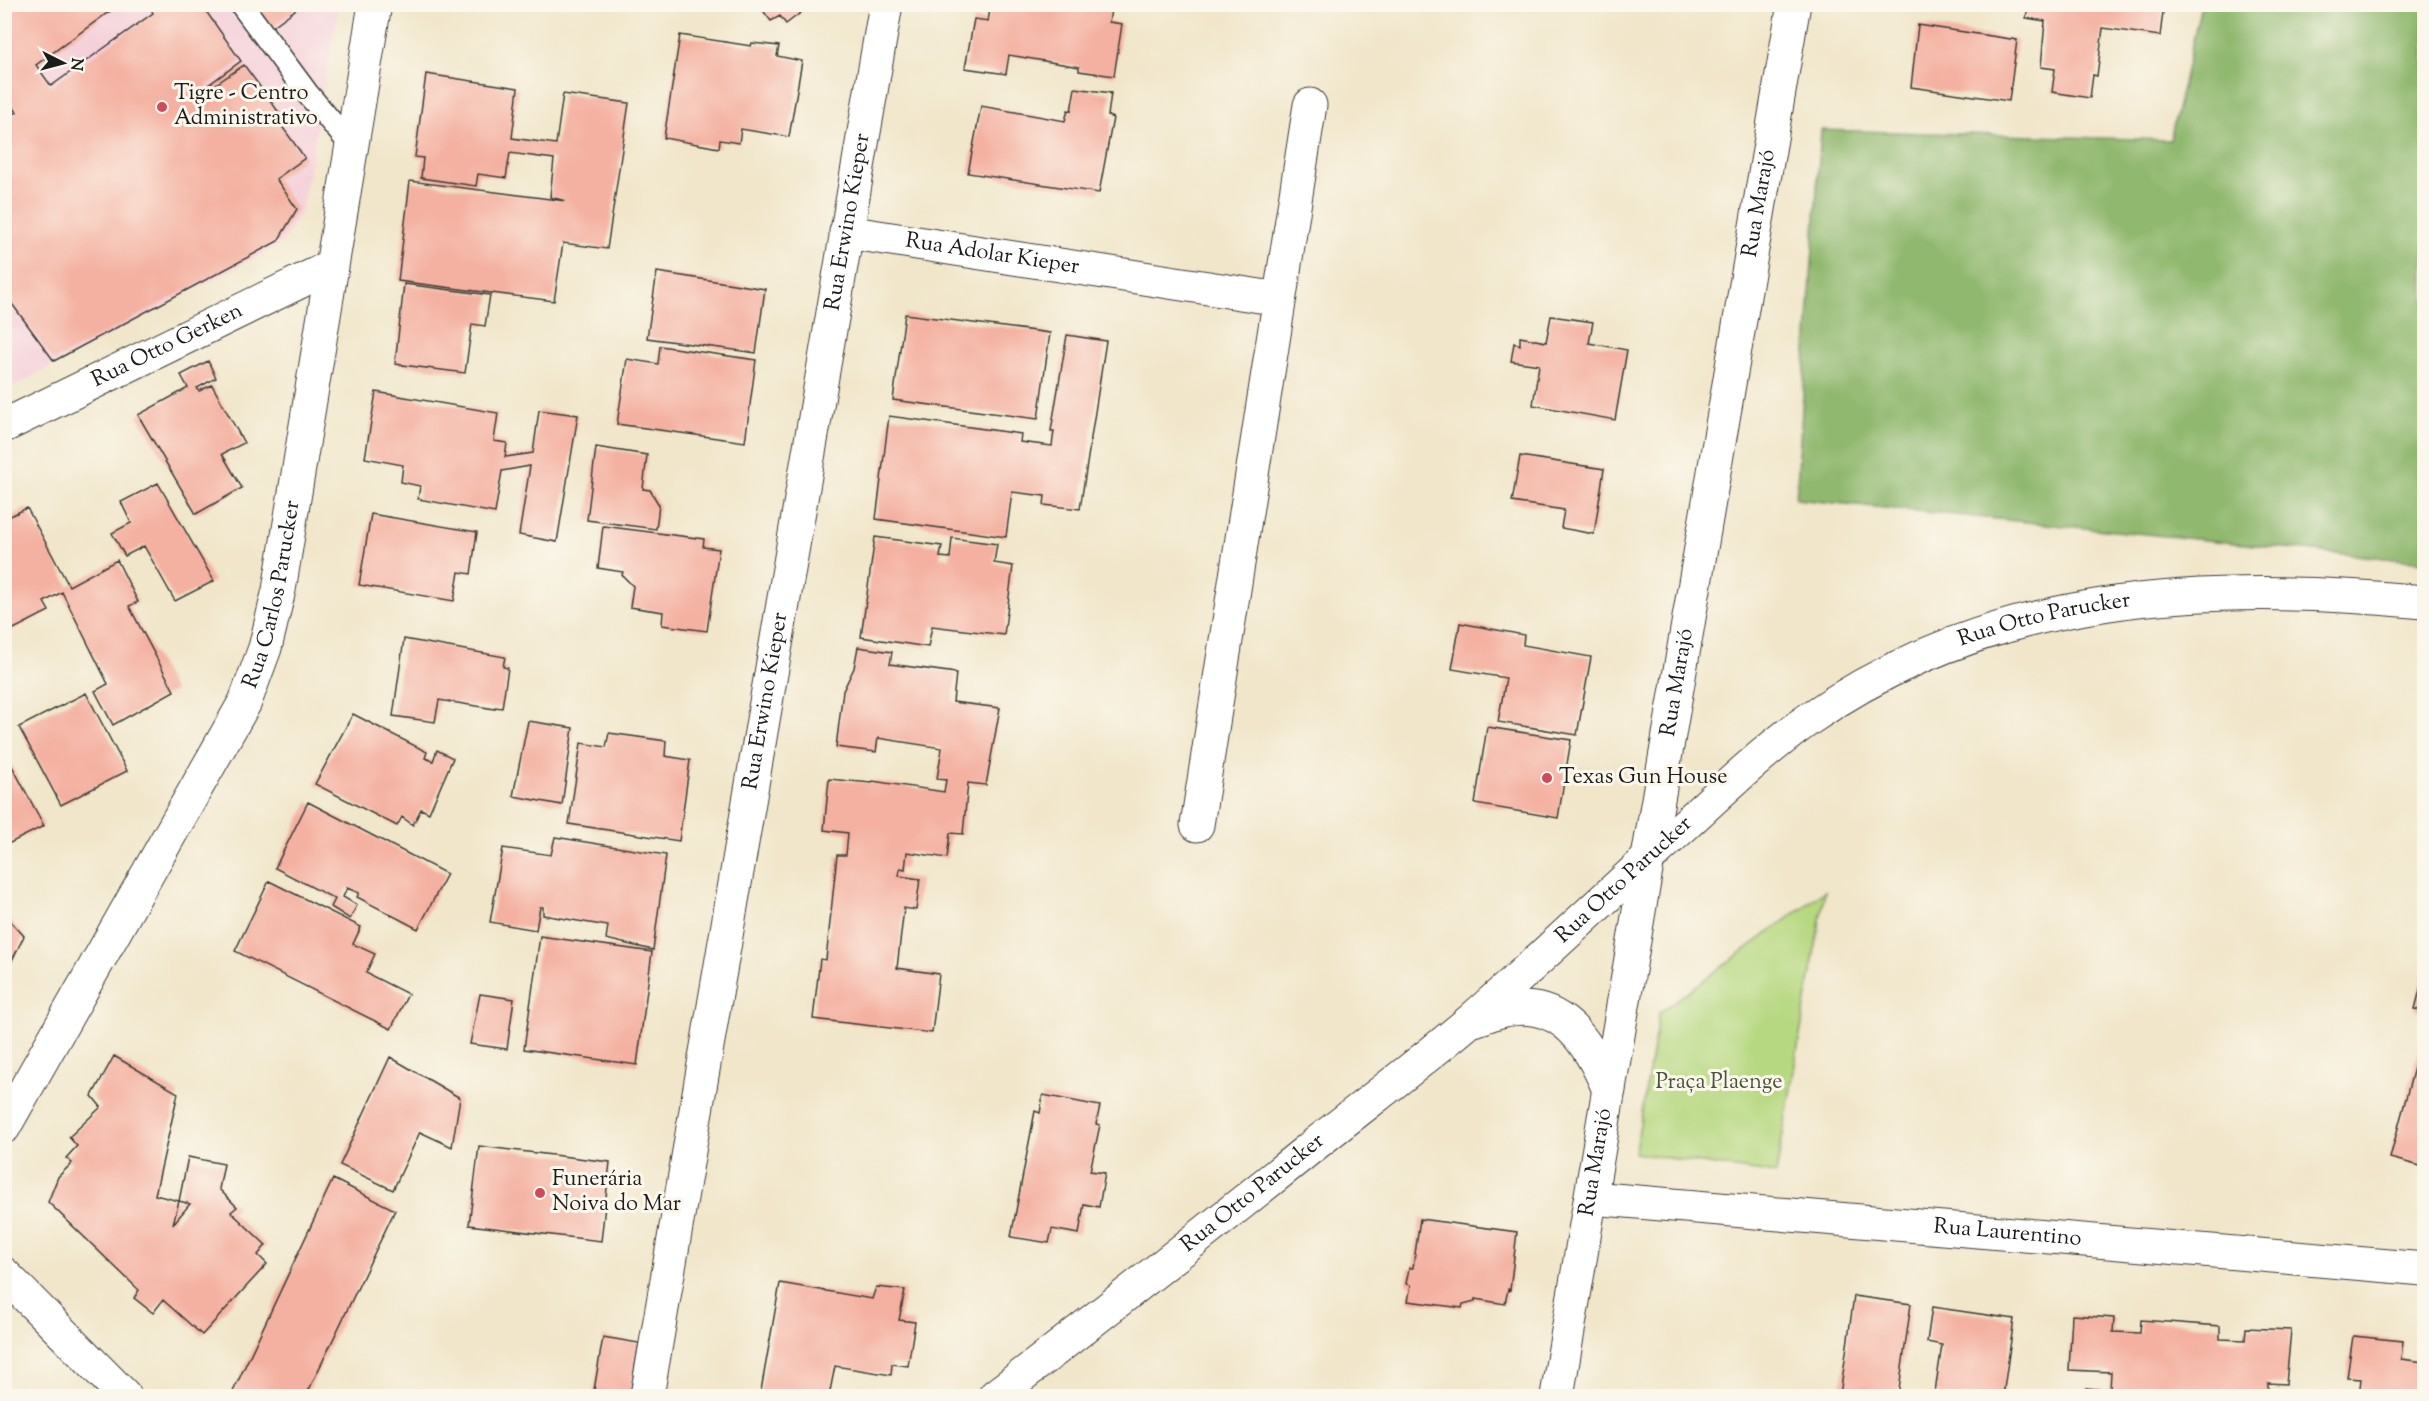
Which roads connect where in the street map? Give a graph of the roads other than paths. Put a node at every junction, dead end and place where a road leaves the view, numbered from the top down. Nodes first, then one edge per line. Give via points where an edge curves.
1 (241, 4) edge
2 (375, 4) edge
3 (886, 4) edge
4 (1794, 4) edge
5 (1310, 105) dead end
6 (350, 144) junction
7 (846, 232) junction
8 (330, 267) junction
9 (1279, 299) junction
10 (4, 426) edge
11 (2424, 602) edge
12 (1197, 825) dead end
13 (1648, 858) junction
14 (1469, 1021) junction
15 (1609, 1090) junction
16 (4, 1127) edge
17 (1591, 1198) junction
18 (2424, 1269) edge
19 (4, 1274) edge
20 (125, 1396) edge
21 (647, 1396) edge
22 (995, 1396) edge
23 (1557, 1396) edge

1 - 6 lane
2 - 6 street, Rua Carlos Parucker
3 - 7 street, Rua Erwino Kieper
4 - 13 street, Rua Marajó
5 - 9 street
6 - 8 street, Rua Carlos Parucker
7 - 9 street, Rua Adolar Kieper
7 - 21 street, Rua Erwino Kieper
8 - 10 street, Rua Otto Gerken
8 - 16 street, Rua Carlos Parucker via 279,590 265,648 245,702
9 - 12 street
11 - 13 street, Rua Otto Parucker via 2316,594 2153,599 2084,606 1955,641 1878,675 1808,721 1740,775
13 - 14 street, Rua Otto Parucker
13 - 15 street, Rua Marajó
14 - 15 street via 1506,1009 1555,1014 1574,1029 1592,1054
14 - 22 street, Rua Otto Parucker
15 - 17 street, Rua Marajó
17 - 18 street, Rua Laurentino
17 - 23 street, Rua Marajó
19 - 20 street

